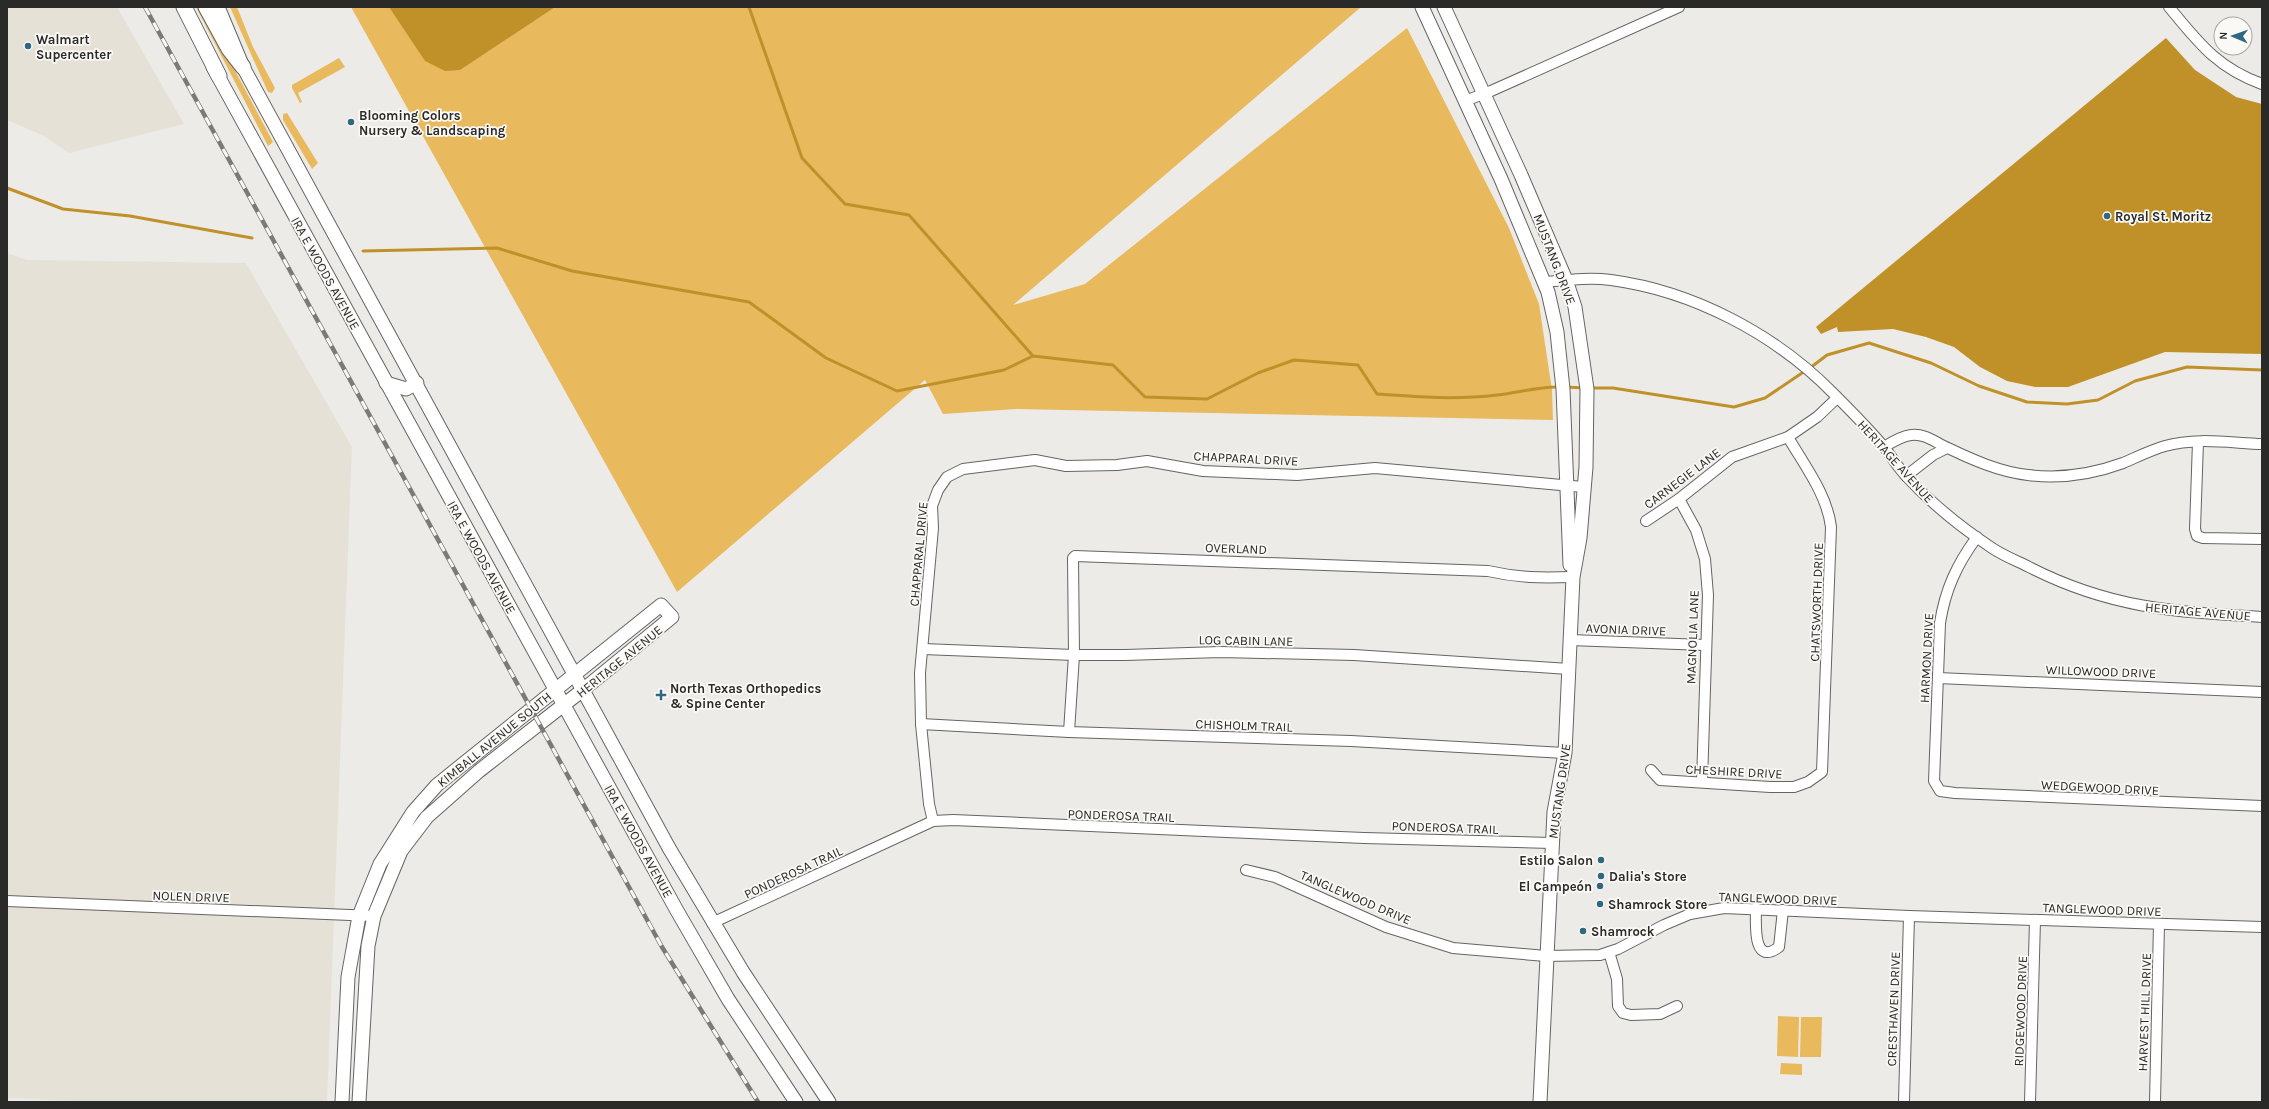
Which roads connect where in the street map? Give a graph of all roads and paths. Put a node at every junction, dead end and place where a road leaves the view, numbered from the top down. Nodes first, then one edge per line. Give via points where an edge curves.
1 (177, 7) edge
2 (184, 7) edge
3 (206, 7) edge
4 (218, 7) edge
5 (1422, 7) edge
6 (1444, 7) edge
7 (1680, 7) edge
8 (2170, 7) edge
9 (243, 67) junction
10 (219, 76) junction
11 (2262, 84) edge
12 (1483, 94) junction
13 (1465, 101) junction
14 (1566, 280) junction
15 (1545, 282) junction
16 (386, 383) junction
17 (417, 383) junction
18 (1837, 398) junction
19 (1788, 437) junction
20 (2198, 442) junction
21 (2262, 444) edge
22 (1884, 448) junction
23 (1947, 448) junction
24 (1906, 476) junction
25 (1567, 486) junction
26 (1583, 487) junction
27 (1679, 499) junction
28 (1646, 521) dead end
29 (1977, 537) junction
30 (2262, 540) edge
31 (1572, 577) junction
32 (2262, 617) edge
33 (1570, 640) junction
34 (1705, 645) junction
35 (923, 649) junction
36 (1074, 655) junction
37 (1569, 669) junction
38 (575, 673) junction
39 (1938, 678) junction
40 (555, 689) junction
41 (584, 690) junction
42 (2262, 692) edge
43 (565, 704) junction
44 (921, 724) junction
45 (1069, 732) junction
46 (1565, 753) junction
47 (1651, 770) dead end
48 (1817, 777) joint
49 (1702, 782) junction
50 (1937, 788) joint
51 (2262, 806) edge
52 (417, 807) junction
53 (427, 817) junction
54 (933, 821) junction
55 (1552, 843) junction
56 (1246, 870) dead end
57 (7, 901) edge
58 (1756, 908) junction
59 (1783, 910) junction
60 (359, 916) junction
61 (374, 916) junction
62 (1909, 916) junction
63 (2035, 920) junction
64 (712, 924) junction
65 (2159, 924) junction
66 (2262, 927) edge
67 (1609, 952) junction
68 (1546, 956) junction
69 (1677, 1006) dead end
70 (342, 1102) edge
71 (359, 1102) edge
72 (796, 1102) edge
73 (829, 1102) edge
74 (1540, 1102) edge
75 (1904, 1102) edge
76 (2030, 1102) edge
77 (2155, 1102) edge

1 - 10 main road, IRA E WOODS AVENUE
2 - 10 highway
3 - 9 highway via 229,49
4 - 9 main road, IRA E WOODS AVENUE
5 - 13 main road, MUSTANG DRIVE
6 - 12 main road, MUSTANG DRIVE
7 - 12 street
8 - 11 street via 2206,52 2244,77
9 - 17 main road, IRA E WOODS AVENUE
10 - 16 main road, IRA E WOODS AVENUE
12 - 13 street
12 - 14 main road, MUSTANG DRIVE
13 - 15 main road, MUSTANG DRIVE
14 - 15 street, HERITAGE AVENUE
14 - 18 street, HERITAGE AVENUE via 1610,280 1653,289 1719,313 1788,353
14 - 26 main road, MUSTANG DRIVE via 1575,307 1587,389 1588,420
15 - 25 main road, MUSTANG DRIVE via 1557,332 1563,390
16 - 17 main road via 406,389
16 - 40 main road, IRA E WOODS AVENUE
17 - 38 main road, IRA E WOODS AVENUE
18 - 19 street, CARNEGIE LANE via 1817,417
18 - 22 street, HERITAGE AVENUE
19 - 27 street, CARNEGIE LANE via 1732,457
19 - 48 street, CHATSWORTH DRIVE via 1816,484 1827,509 1831,527 1823,764 1822,772
20 - 21 street
20 - 23 street via 2166,446 2085,474 2057,476 2011,473
20 - 30 street via 2195,529 2197,536
22 - 23 street via 1896,440 1911,435 1924,436
22 - 24 street, HERITAGE AVENUE
23 - 24 street via 1933,455
24 - 29 street, HERITAGE AVENUE via 1936,506
25 - 26 street, CHAPPARAL DRIVE
25 - 31 main road, MUSTANG DRIVE
25 - 35 street, CHAPPARAL DRIVE via 1375,468 1297,475 1203,471 1148,461 1117,465 1066,466 1034,460 963,469 947,477 938,490 932,506 933,528
26 - 31 main road, MUSTANG DRIVE via 1580,538
27 - 28 street, CARNEGIE LANE
27 - 34 street, MAGNOLIA LANE via 1696,530 1705,559 1708,595
29 - 32 street, HERITAGE AVENUE via 1994,550 2048,577 2109,599 2141,607 2189,613
29 - 39 street, HARMON DRIVE via 1959,562 1943,600
31 - 33 main road, MUSTANG DRIVE
31 - 36 street, OVERLAND via 1532,578 1488,571 1076,556 1073,558
33 - 34 street, AVONIA DRIVE
33 - 37 main road, MUSTANG DRIVE
34 - 49 street, MAGNOLIA LANE
35 - 36 street, LOG CABIN LANE
35 - 44 street, CHAPPARAL DRIVE via 920,673
36 - 37 street, LOG CABIN LANE via 1220,652 1323,654
36 - 45 street, OVERLAND
37 - 46 main road, MUSTANG DRIVE
38 - 40 main road, HERITAGE AVENUE
38 - 41 main road, IRA E WOODS AVENUE
38 - 41 main road, HERITAGE AVENUE via 661,605 672,617
39 - 42 street, WILLOWOOD DRIVE
39 - 50 street, HARMON DRIVE via 1934,781
40 - 43 main road, IRA E WOODS AVENUE
40 - 52 main road, KIMBALL AVENUE SOUTH via 468,758 437,785
41 - 43 main road, HERITAGE AVENUE
41 - 64 main road, IRA E WOODS AVENUE
43 - 53 main road, KIMBALL AVENUE SOUTH via 479,771
43 - 72 main road, IRA E WOODS AVENUE via 676,909 725,992
44 - 45 street, CHISHOLM TRAIL
44 - 54 street, CHAPPARAL DRIVE
45 - 46 street, CHISHOLM TRAIL
46 - 55 main road, MUSTANG DRIVE via 1554,812
47 - 49 street, CHESHIRE DRIVE via 1660,780
48 - 49 street, CHESHIRE DRIVE via 1794,787
50 - 51 street, WEDGEWOOD DRIVE via 1940,791 1955,793
52 - 53 main road
52 - 60 main road, KIMBALL AVENUE SOUTH via 380,864
53 - 61 main road, KIMBALL AVENUE SOUTH via 395,860
54 - 55 street, PONDEROSA TRAIL
54 - 64 street, PONDEROSA TRAIL
55 - 68 main road, MUSTANG DRIVE
56 - 68 street, TANGLEWOOD DRIVE via 1275,877 1386,927 1453,948
57 - 60 street, NOLEN DRIVE
58 - 59 street, TANGLEWOOD DRIVE
58 - 59 street via 1758,946 1764,951 1772,952 1779,947
58 - 67 street, TANGLEWOOD DRIVE via 1724,908 1690,914
59 - 62 street, TANGLEWOOD DRIVE
60 - 61 street, NOLEN DRIVE
60 - 70 main road, KIMBALL AVENUE SOUTH via 348,977
61 - 71 main road, KIMBALL AVENUE SOUTH via 364,987
62 - 63 street, TANGLEWOOD DRIVE
62 - 75 street, CRESTHAVEN DRIVE
63 - 65 street, TANGLEWOOD DRIVE
63 - 76 street, RIDGEWOOD DRIVE
64 - 73 main road, IRA E WOODS AVENUE
65 - 66 street, TANGLEWOOD DRIVE
65 - 77 street, HARVEST HILL DRIVE
67 - 68 street, TANGLEWOOD DRIVE via 1600,955
67 - 69 street via 1617,979 1618,1006 1623,1013 1660,1014
68 - 74 main road, MUSTANG DRIVE

